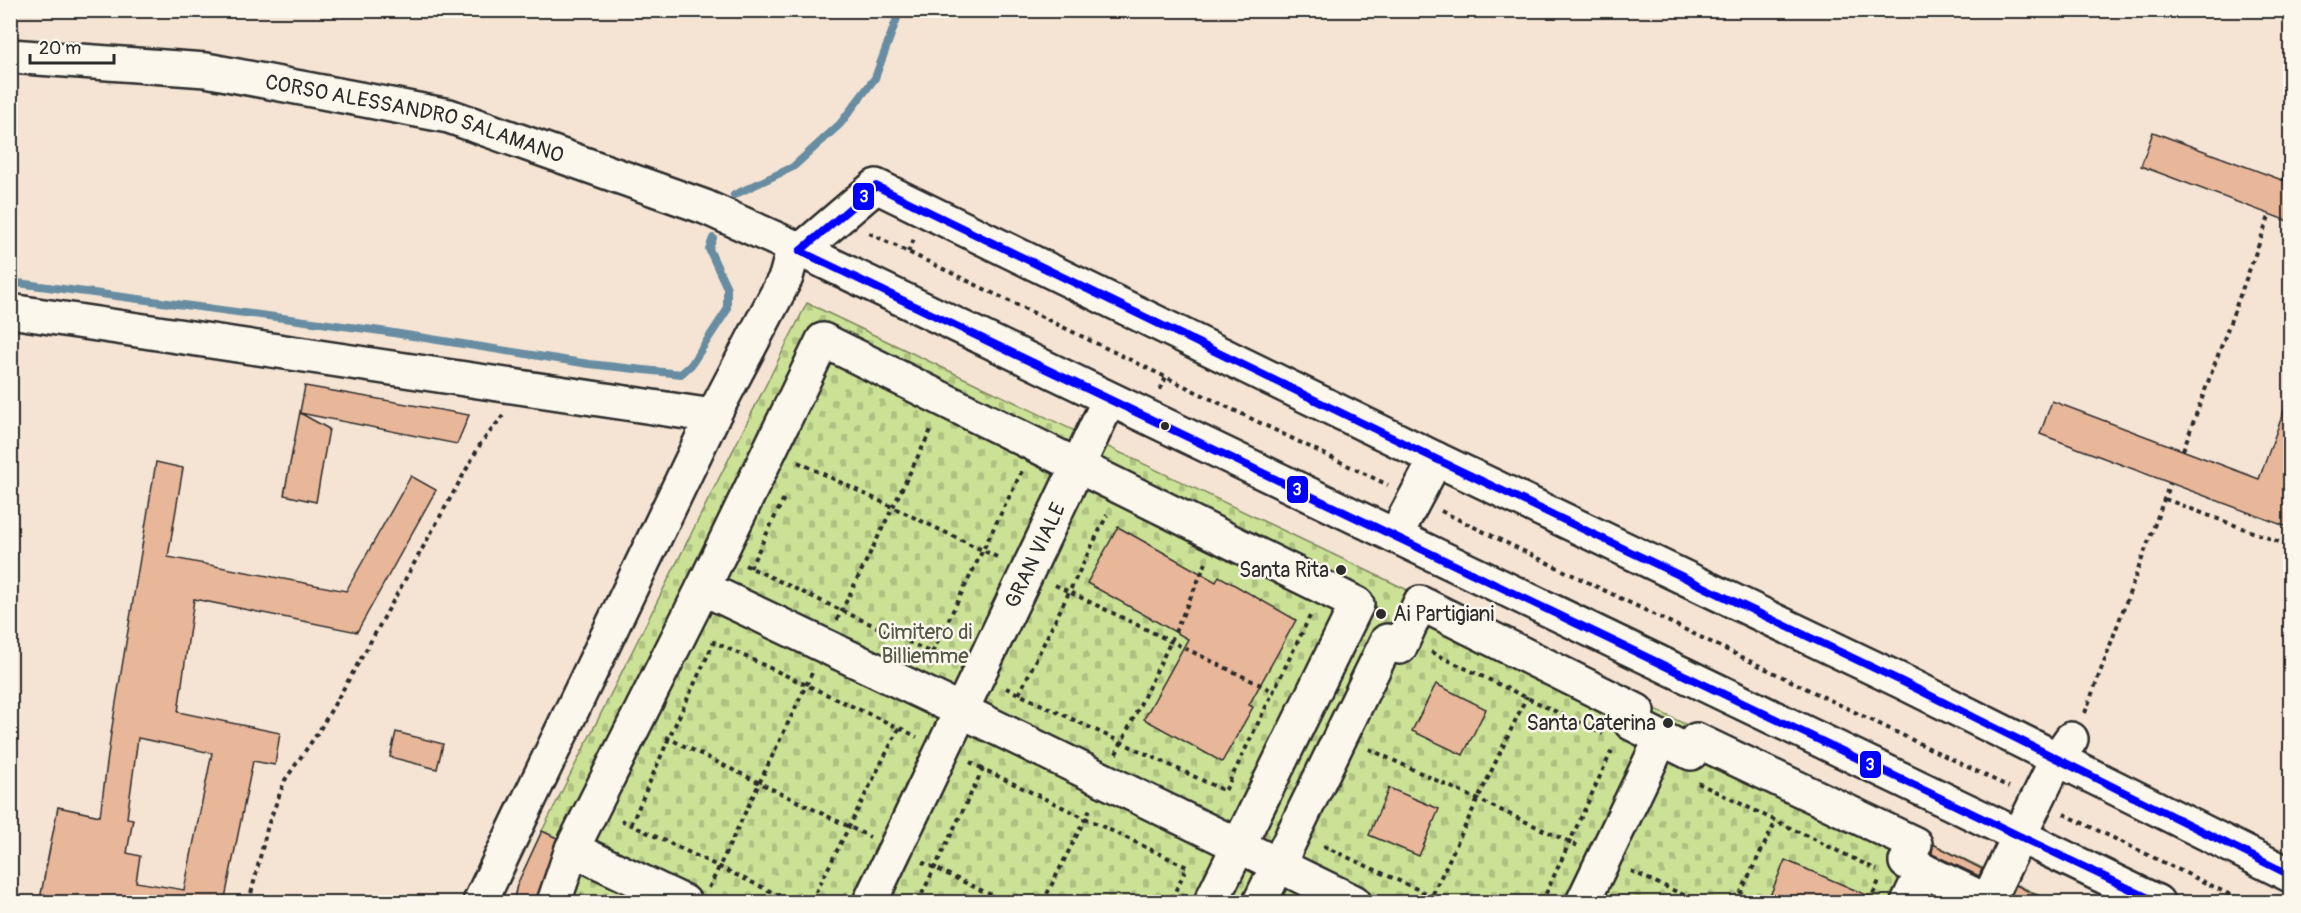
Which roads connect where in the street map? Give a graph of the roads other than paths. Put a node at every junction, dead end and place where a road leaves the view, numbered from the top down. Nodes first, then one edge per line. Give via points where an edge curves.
1 (10, 56) edge
2 (797, 249) junction
3 (10, 311) edge
4 (1109, 400) junction
5 (713, 416) junction
6 (1436, 459) junction
7 (1079, 465) junction
8 (1395, 536) junction
9 (703, 588) junction
10 (962, 711) junction
11 (1661, 739) junction
12 (2064, 749) junction
13 (2019, 836) junction
14 (1238, 847) junction
15 (572, 849) junction
16 (1274, 864) junction
17 (1923, 870) junction
18 (2290, 875) edge
19 (1988, 902) edge
20 (480, 903) edge
21 (554, 903) edge
22 (684, 903) edge
23 (870, 903) edge
24 (1211, 903) edge
25 (1260, 903) edge
26 (1354, 903) edge
27 (1583, 903) edge
28 (1908, 903) edge
29 (2157, 903) edge

1 - 2 street, CORSO ALESSANDRO SALAMANO via 206,70 449,116 705,207
2 - 4 street, CORSO ALESSANDRO SALAMANO
2 - 5 street
2 - 6 street via 876,186
3 - 5 street
4 - 7 street, GRAN VIALE
4 - 8 street, CORSO ALESSANDRO SALAMANO
5 - 20 street
6 - 8 street
6 - 12 street via 1901,681
7 - 9 street via 823,340
7 - 10 street, GRAN VIALE
7 - 14 street via 1357,604
8 - 13 street, CORSO ALESSANDRO SALAMANO
9 - 10 street
9 - 15 street
10 - 14 street
10 - 23 street, GRAN VIALE
11 - 16 street via 1631,723 1637,711 1420,603 1400,647 1387,641
11 - 17 street via 1690,753 1696,740 1915,844 1906,862
11 - 27 street via 1618,865
12 - 13 street
12 - 18 street
13 - 19 street
13 - 29 street, CORSO ALESSANDRO SALAMANO
14 - 16 street
14 - 24 street
15 - 21 street
15 - 22 street
16 - 25 street
16 - 26 street
17 - 19 street
17 - 28 street

